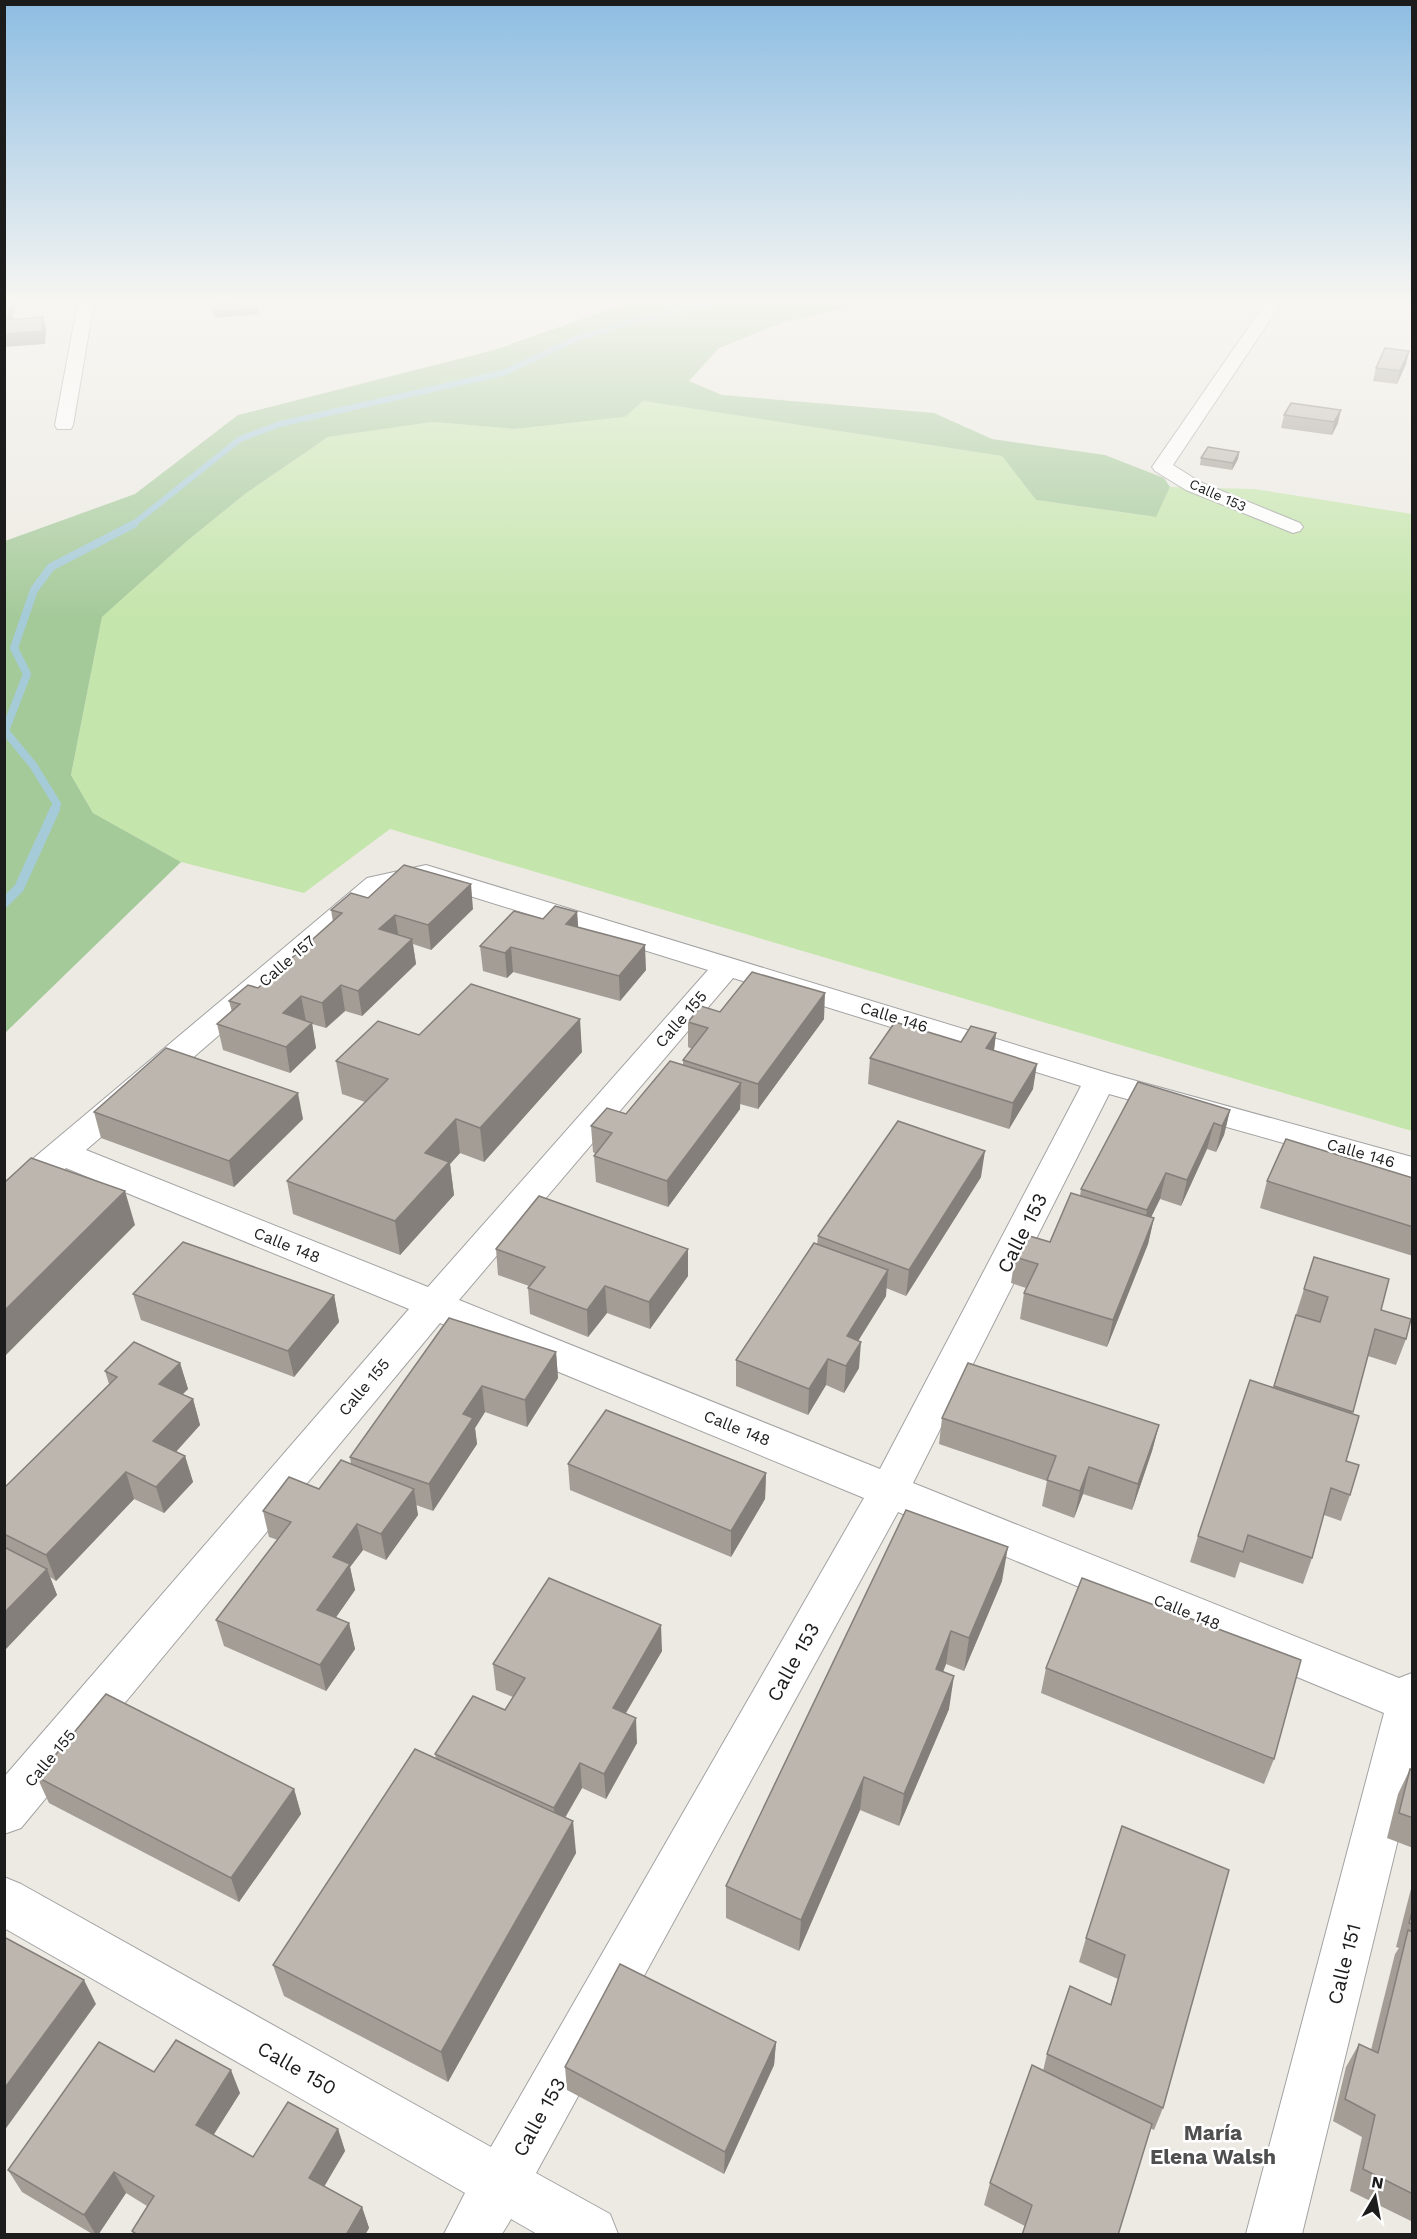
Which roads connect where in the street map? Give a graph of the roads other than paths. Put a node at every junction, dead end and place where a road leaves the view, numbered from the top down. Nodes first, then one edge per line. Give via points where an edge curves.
1 (67, 406) edge
2 (1203, 406) edge
3 (64, 425) dead end
4 (1293, 527) dead end
5 (377, 884) joint
6 (727, 966) junction
7 (1100, 1081) junction
8 (62, 1153) junction
9 (1413, 1168) edge
10 (4, 1202) edge
11 (434, 1305) junction
12 (889, 1490) junction
13 (1412, 1700) edge
14 (4, 1812) edge
15 (4, 1901) edge
16 (502, 2184) junction
17 (472, 2235) edge
18 (590, 2235) edge
19 (1274, 2235) edge

1 - 3 street
2 - 4 street, Calle 153 via 1162,467 1193,486
5 - 6 street, Calle 146 via 426,873
5 - 8 street, Calle 157
6 - 7 street, Calle 146
6 - 11 street, Calle 155
7 - 9 street, Calle 146
7 - 12 street, Calle 153
8 - 10 street, Calle 157
8 - 11 street, Calle 148
11 - 12 street, Calle 148
11 - 14 street, Calle 155
12 - 13 street, Calle 148
12 - 16 street, Calle 153
13 - 19 street, Calle 151
15 - 16 street, Calle 150
16 - 17 street, Calle 153
16 - 18 street, Calle 150

